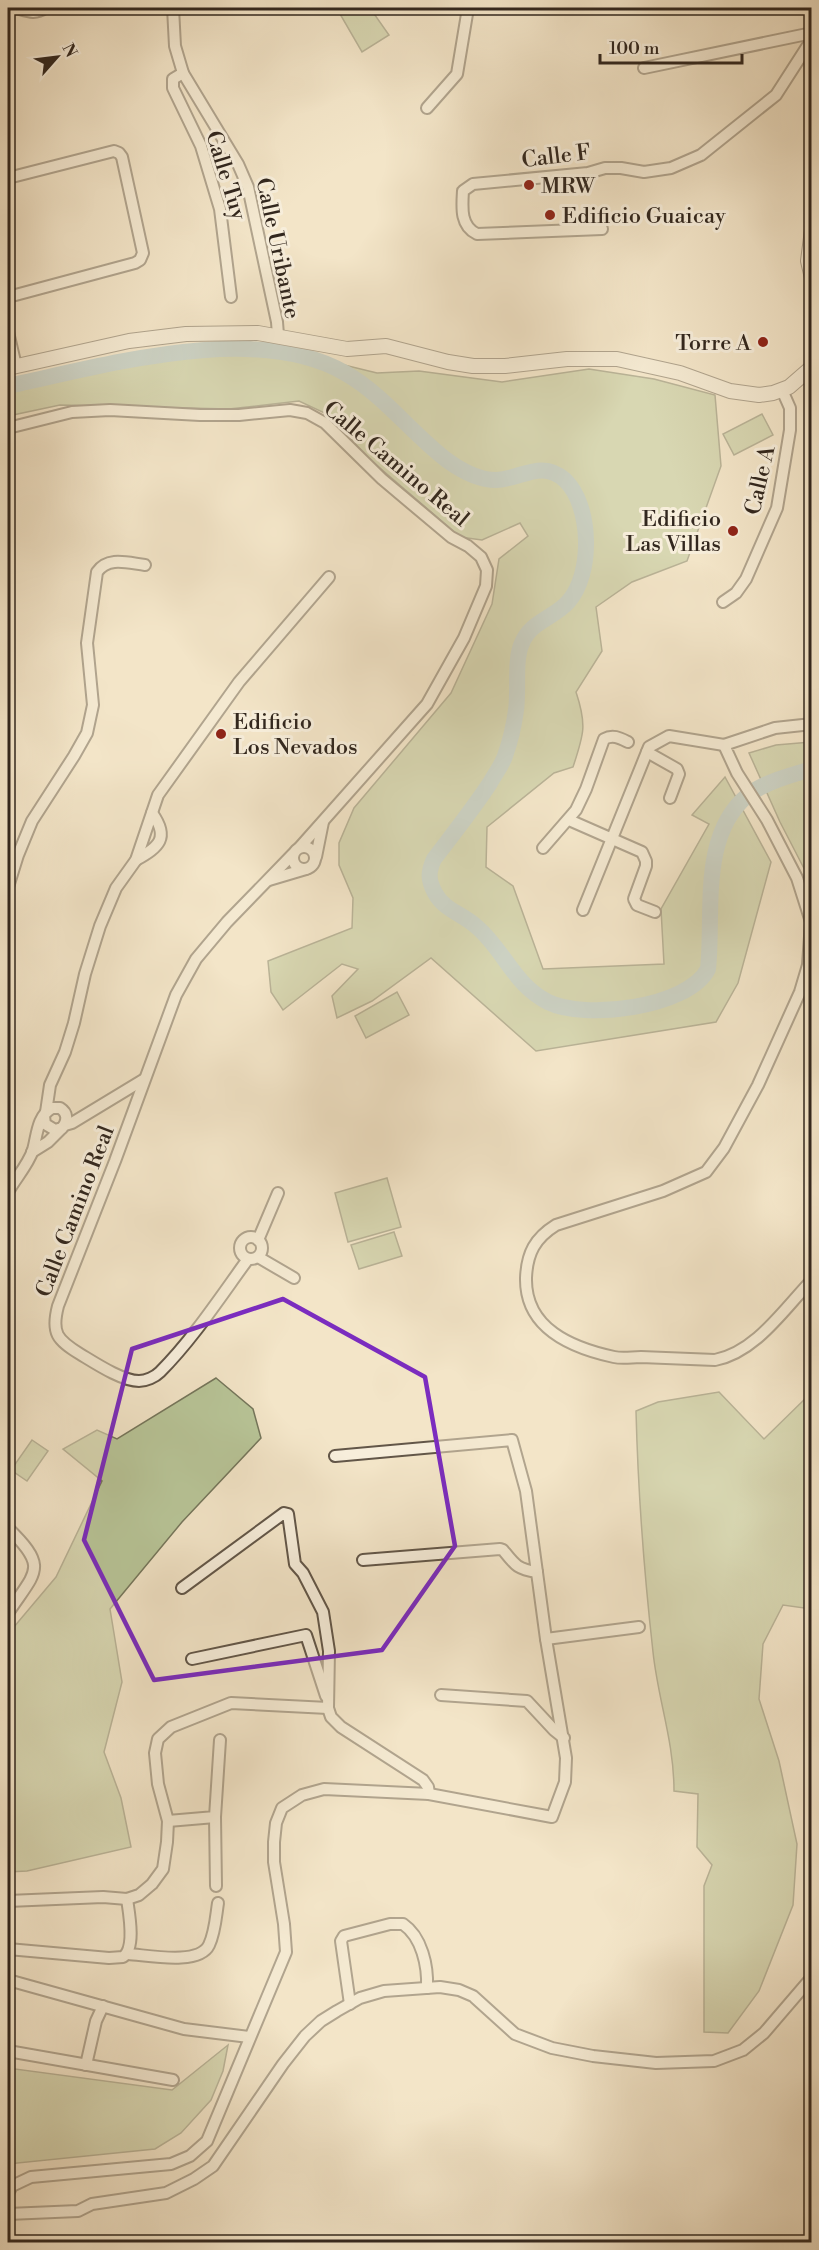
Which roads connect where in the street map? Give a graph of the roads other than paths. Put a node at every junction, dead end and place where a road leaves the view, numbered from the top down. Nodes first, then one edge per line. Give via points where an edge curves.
1 (16, 8) edge
2 (45, 8) edge
3 (172, 8) edge
4 (468, 8) edge
5 (812, 33) edge
6 (812, 39) edge
7 (644, 68) dead end
8 (183, 73) junction
9 (427, 108) dead end
10 (8, 178) edge
11 (602, 229) dead end
12 (812, 230) edge
13 (812, 278) edge
14 (8, 297) edge
15 (231, 297) dead end
16 (8, 332) edge
17 (278, 335) junction
18 (12, 367) edge
19 (812, 367) edge
20 (782, 390) junction
21 (8, 428) edge
22 (145, 565) dead end
23 (329, 577) dead end
24 (723, 602) dead end
25 (812, 724) edge
26 (628, 742) dead end
27 (724, 745) junction
28 (647, 752) junction
29 (670, 798) dead end
30 (152, 813) junction
31 (569, 820) junction
32 (323, 822) junction
33 (612, 839) junction
34 (543, 848) dead end
35 (297, 851) junction
36 (316, 857) junction
37 (136, 860) junction
38 (308, 869) junction
39 (269, 880) junction
40 (8, 887) edge
41 (583, 910) dead end
42 (655, 912) dead end
43 (143, 1080) junction
44 (50, 1085) junction
45 (62, 1109) junction
46 (45, 1114) junction
47 (87, 1114) junction
48 (64, 1126) junction
49 (35, 1135) junction
50 (48, 1142) junction
51 (32, 1152) junction
52 (8, 1192) edge
53 (278, 1193) dead end
54 (258, 1240) junction
55 (253, 1258) junction
56 (294, 1278) dead end
57 (812, 1280) edge
58 (335, 1456) dead end
59 (8, 1528) edge
60 (363, 1560) dead end
61 (537, 1572) junction
62 (182, 1588) dead end
63 (8, 1592) edge
64 (18, 1598) junction
65 (8, 1613) edge
66 (639, 1627) dead end
67 (546, 1640) junction
68 (192, 1659) dead end
69 (441, 1695) dead end
70 (328, 1703) junction
71 (564, 1738) junction
72 (219, 1740) dead end
73 (429, 1794) junction
74 (215, 1816) junction
75 (168, 1821) junction
76 (216, 1886) dead end
77 (127, 1899) junction
78 (8, 1901) edge
79 (218, 1903) dead end
80 (8, 1949) edge
81 (128, 1954) junction
82 (811, 1976) edge
83 (8, 1980) edge
84 (427, 1988) junction
85 (350, 2004) junction
86 (103, 2006) junction
87 (249, 2037) junction
88 (8, 2051) edge
89 (86, 2065) junction
90 (173, 2080) dead end
91 (8, 2193) edge
92 (8, 2214) edge

1 - 2 street via 31,12
3 - 8 street, Calle Uribante via 175,46
4 - 9 street via 457,74
5 - 7 street
6 - 11 street, Calle F via 776,94 701,155 681,164 644,172 605,168 473,184 463,191 461,210 466,226 477,234
8 - 15 street, Calle Tuy via 173,79 173,88 201,146 217,199
8 - 17 street, Calle Uribante via 244,176
10 - 14 street via 119,153 143,253 140,260
12 - 13 street via 807,261
16 - 18 street
17 - 18 street via 186,334 129,341
17 - 20 street via 347,350 386,346 473,366 617,359 680,373 739,393 759,395
19 - 20 street
20 - 24 street, Calle A via 789,408 790,430 777,508 746,579
21 - 32 street, Calle Camino Real via 72,412 110,410 239,415 290,410 307,413 325,423 382,479 481,557 487,570 486,586 474,617 427,704
22 - 40 street via 108,562 97,572 87,643 93,705 87,733 32,821
23 - 30 street via 238,682 163,788
25 - 27 street via 775,728
26 - 31 street via 611,736 604,739 582,799
27 - 28 street via 669,736 654,743
27 - 57 street via 797,878 811,922 808,965 800,993 758,1085 724,1148 706,1172 663,1191 556,1225 542,1234 533,1247 526,1286 532,1308 548,1331 573,1345 616,1357 715,1360 745,1349
28 - 29 street via 677,769 679,774
28 - 33 street
30 - 37 street
30 - 37 street via 161,828 161,839 153,851
31 - 33 street
31 - 34 street
32 - 35 street, Calle Camino Real
32 - 36 street
33 - 41 street
33 - 42 street via 644,855 646,866 634,899 637,905
35 - 36 street via 310,848
35 - 38 street via 295,864
35 - 39 street, Calle Camino Real
36 - 38 street
37 - 44 street via 117,888 100,926 65,1052
38 - 39 street, Calle Camino Real
39 - 43 street, Calle Camino Real via 196,959 176,995
43 - 47 street
43 - 55 street, Calle Camino Real via 58,1306 54,1321 62,1342 129,1380 148,1379 158,1374
44 - 45 street
44 - 46 street
45 - 46 street via 52,1108
45 - 47 street
45 - 48 street via 67,1117
46 - 48 street via 45,1124 51,1129
46 - 49 street
47 - 48 street
48 - 50 street
49 - 50 street
49 - 51 street
50 - 51 street
51 - 52 street
53 - 54 street
54 - 55 street via 262,1247
54 - 55 street, Calle Camino Real via 251,1238 242,1243 241,1251
55 - 56 street
58 - 61 street via 512,1440 526,1491
59 - 64 street via 34,1560 30,1582
60 - 61 street via 500,1549 515,1566
61 - 67 street
62 - 70 street via 284,1513 288,1514 295,1564 323,1612 329,1651
63 - 64 street
64 - 65 street
66 - 67 street
67 - 71 street
68 - 70 street via 306,1635
69 - 71 street via 527,1701
70 - 73 street via 331,1717 423,1780
70 - 75 street via 231,1703 171,1727 158,1739 155,1753
71 - 73 street via 566,1782 552,1817
72 - 74 street
73 - 87 street via 324,1789 302,1795 282,1808 276,1823 274,1862 286,1952
74 - 75 street
74 - 76 street
75 - 77 street via 163,1869 146,1890
77 - 78 street
77 - 81 street via 131,1927
79 - 81 street via 211,1943 196,1956
80 - 81 street via 109,1958
82 - 84 street via 764,2033 743,2050 714,2061 656,2063 552,2048 515,2034 474,1996 459,1990
83 - 86 street
84 - 85 street via 384,1990
84 - 85 street via 416,1938 403,1924 390,1924 344,1936 341,1941
85 - 92 street via 305,2036 213,2166 194,2179 166,2193 92,2204 78,2211
86 - 87 street via 184,2029
86 - 89 street
87 - 91 street via 207,2141 190,2156 171,2164 31,2177
88 - 89 street
89 - 90 street

